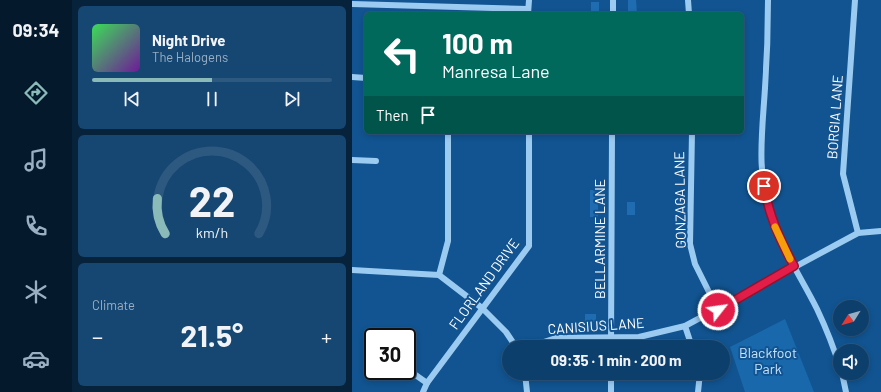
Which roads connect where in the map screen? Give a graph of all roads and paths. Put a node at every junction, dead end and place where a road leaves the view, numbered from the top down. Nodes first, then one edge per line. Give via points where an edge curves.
1 (528, 0) edge
2 (614, 0) edge
3 (688, 0) edge
4 (768, 0) edge
5 (855, 0) edge
6 (352, 4) edge
7 (449, 11) edge
8 (528, 12) edge
9 (613, 12) edge
10 (689, 12) edge
11 (352, 77) edge
12 (364, 78) edge
13 (448, 134) edge
14 (529, 134) edge
15 (612, 134) edge
16 (692, 134) edge
17 (352, 160) edge
18 (376, 161) dead end
19 (881, 231) edge
20 (858, 233) junction
21 (794, 266) junction
22 (352, 270) edge
23 (439, 275) junction
24 (482, 308) junction
25 (718, 310) junction
26 (685, 326) junction
27 (611, 338) junction
28 (511, 340) edge
29 (550, 340) edge
30 (690, 340) edge
31 (833, 347) edge
32 (416, 375) edge
33 (526, 380) edge
34 (611, 380) edge
35 (699, 380) edge
36 (843, 380) edge
37 (427, 383) junction
38 (423, 392) edge
39 (527, 392) edge
40 (611, 392) edge
41 (698, 392) edge
42 (846, 392) edge

1 - 8 street
2 - 9 street
3 - 10 street
4 - 21 street via 765,89 760,141 762,172 772,219
5 - 20 street, BORGIA LANE via 843,174
6 - 7 street
7 - 8 street
11 - 12 street
13 - 23 street via 448,241
14 - 24 street, FLORLAND DRIVE via 529,246
15 - 27 street, BELLARMINE LANE
16 - 25 street, GONZAGA LANE via 690,244 695,264
17 - 18 street
19 - 20 street, CANISIUS LANE
20 - 21 street, CANISIUS LANE
21 - 25 street, CANISIUS LANE
21 - 31 street
22 - 23 street
23 - 24 street
24 - 28 street
24 - 37 street, FLORLAND DRIVE
25 - 26 street, CANISIUS LANE
26 - 27 street, CANISIUS LANE via 639,337
26 - 30 street
27 - 29 street, CANISIUS LANE
32 - 37 street
33 - 39 street
34 - 40 street
35 - 41 street
36 - 42 street
37 - 38 street, FLORLAND DRIVE

